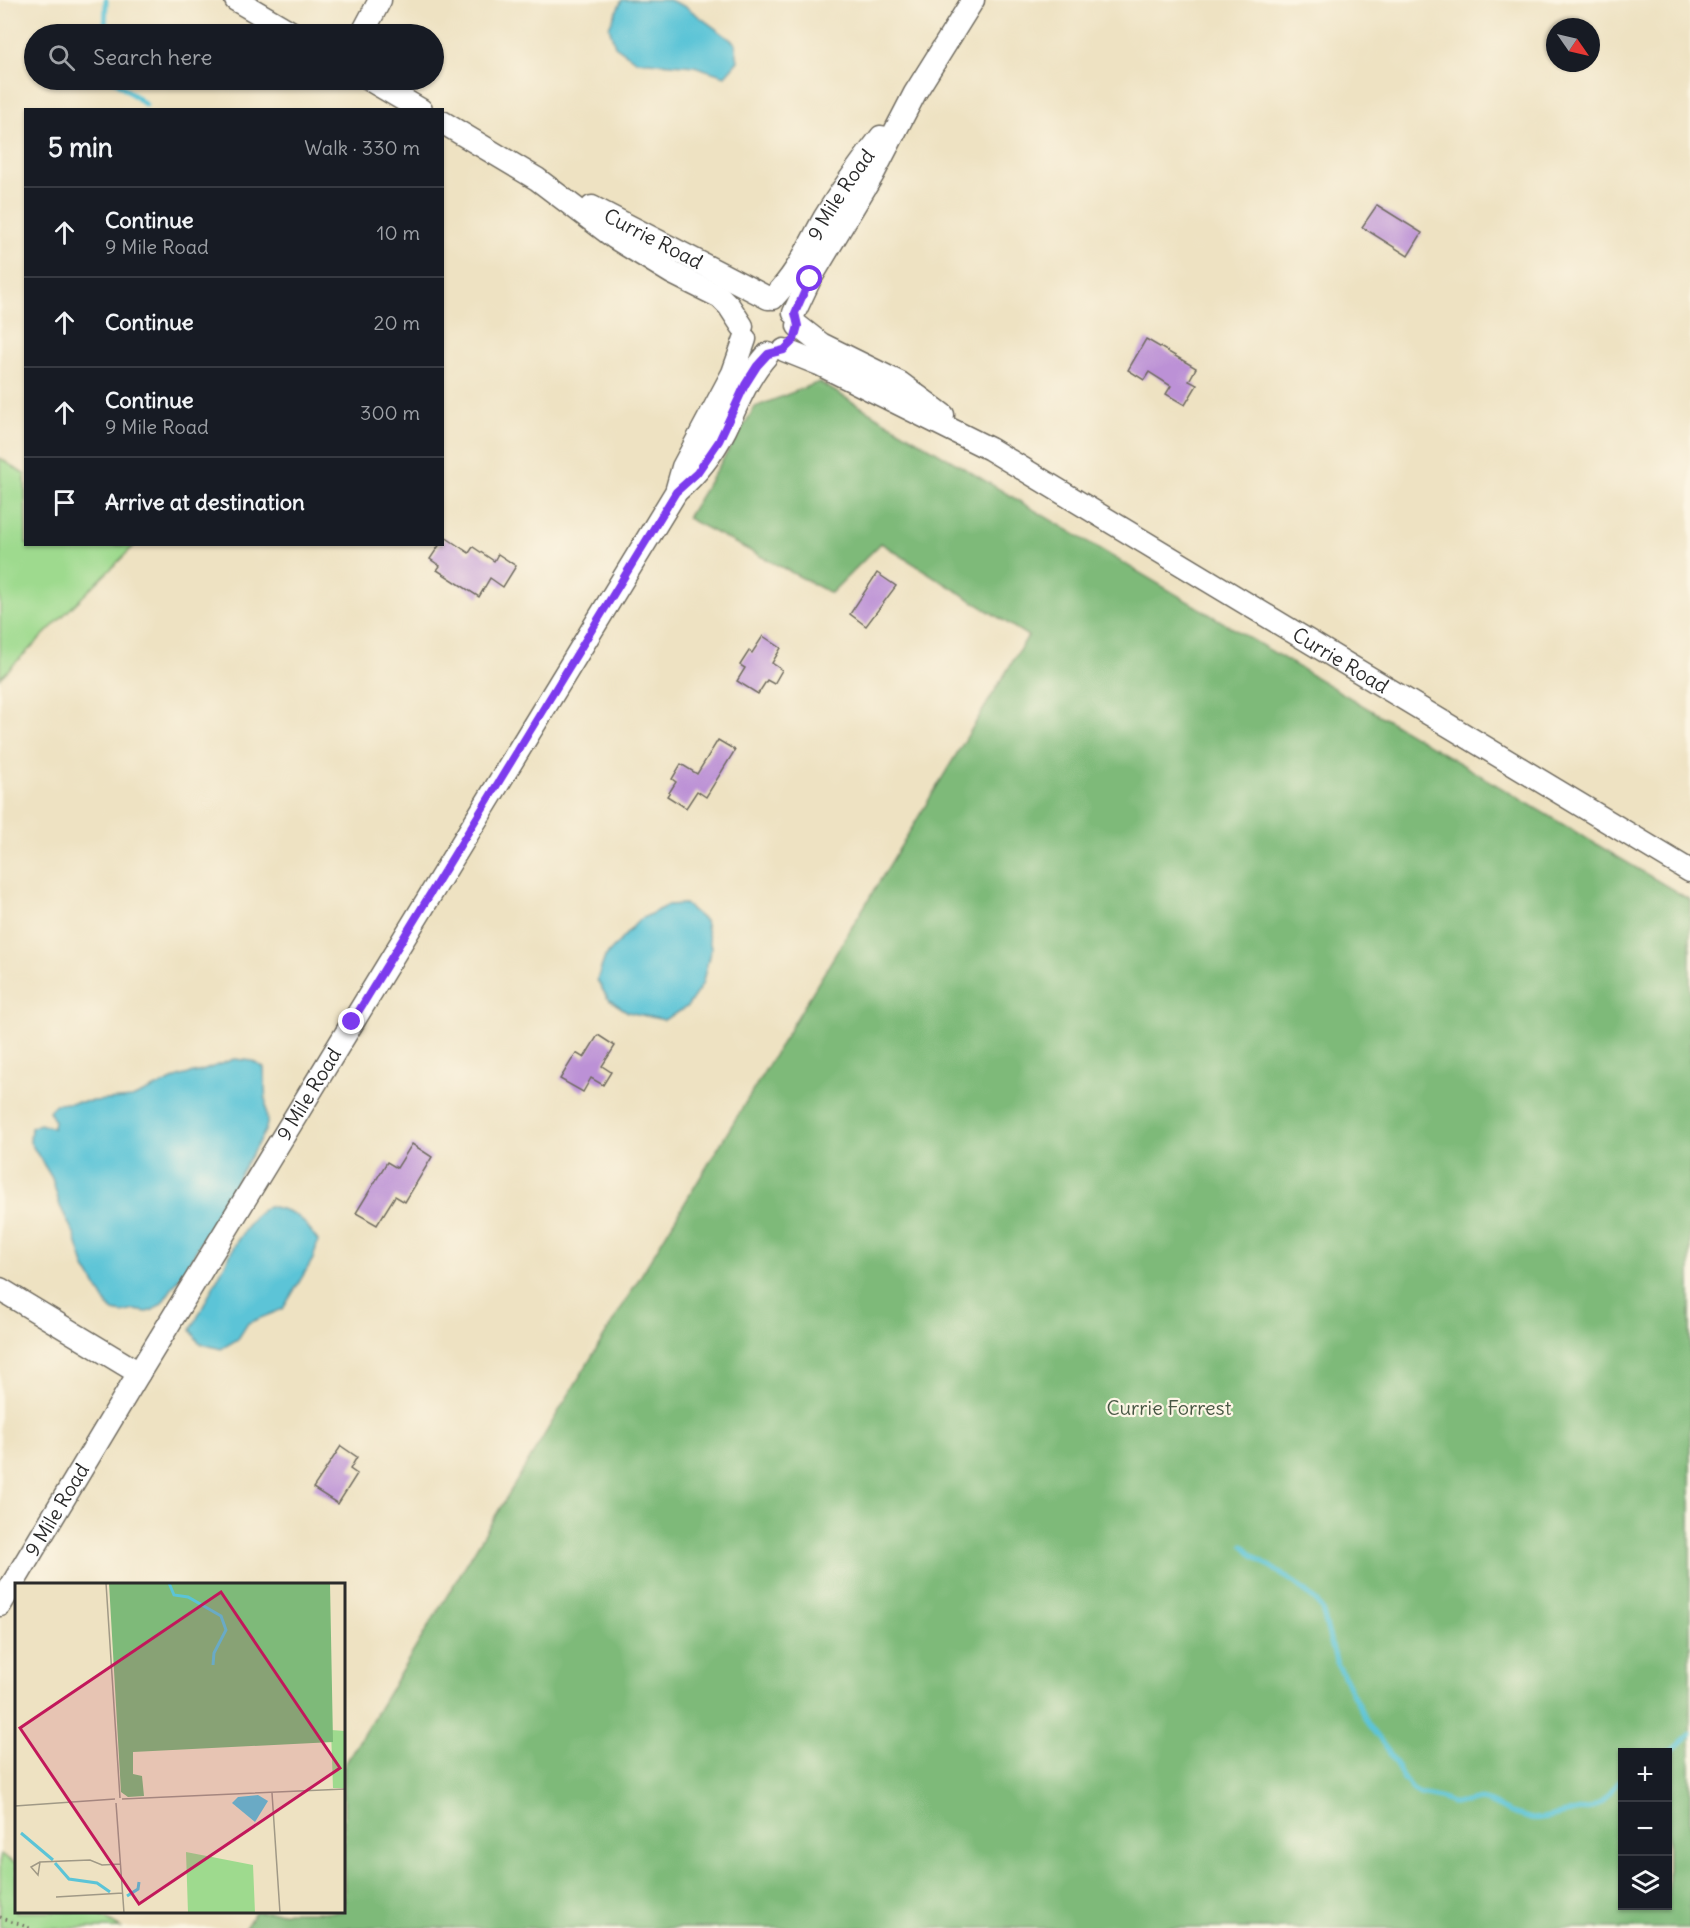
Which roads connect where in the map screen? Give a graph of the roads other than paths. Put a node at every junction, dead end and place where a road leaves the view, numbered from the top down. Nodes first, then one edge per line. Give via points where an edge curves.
1 (236, 0) edge
2 (380, 0) edge
3 (973, 0) edge
4 (277, 24) edge
5 (367, 24) edge
6 (387, 90) edge
7 (915, 93) junction
8 (418, 108) edge
9 (444, 123) edge
10 (537, 179) junction
11 (770, 298) junction
12 (796, 319) junction
13 (744, 332) junction
14 (776, 352) junction
15 (990, 449) junction
16 (676, 492) junction
17 (1690, 871) edge
18 (0, 1289) edge
19 (140, 1372) junction
20 (0, 1605) edge

1 - 4 street
2 - 5 street
3 - 7 street, 9 Mile Road
6 - 8 street
7 - 11 street, 9 Mile Road via 860,164 794,274
7 - 12 street, 9 Mile Road via 873,174 810,279
9 - 10 street, Currie Road
10 - 11 street, Currie Road
10 - 13 street, Currie Road via 615,238 720,297
11 - 12 street via 785,303
11 - 13 street via 750,307 744,316
12 - 14 street via 794,340
12 - 15 street, Currie Road via 820,344 900,383
13 - 14 street via 752,348
13 - 16 street, 9 Mile Road via 733,373 683,467
14 - 15 street, Currie Road via 819,364
14 - 16 street, 9 Mile Road via 751,375 707,459
15 - 17 street, Currie Road
16 - 19 street, 9 Mile Road
18 - 19 street
19 - 20 street, 9 Mile Road

